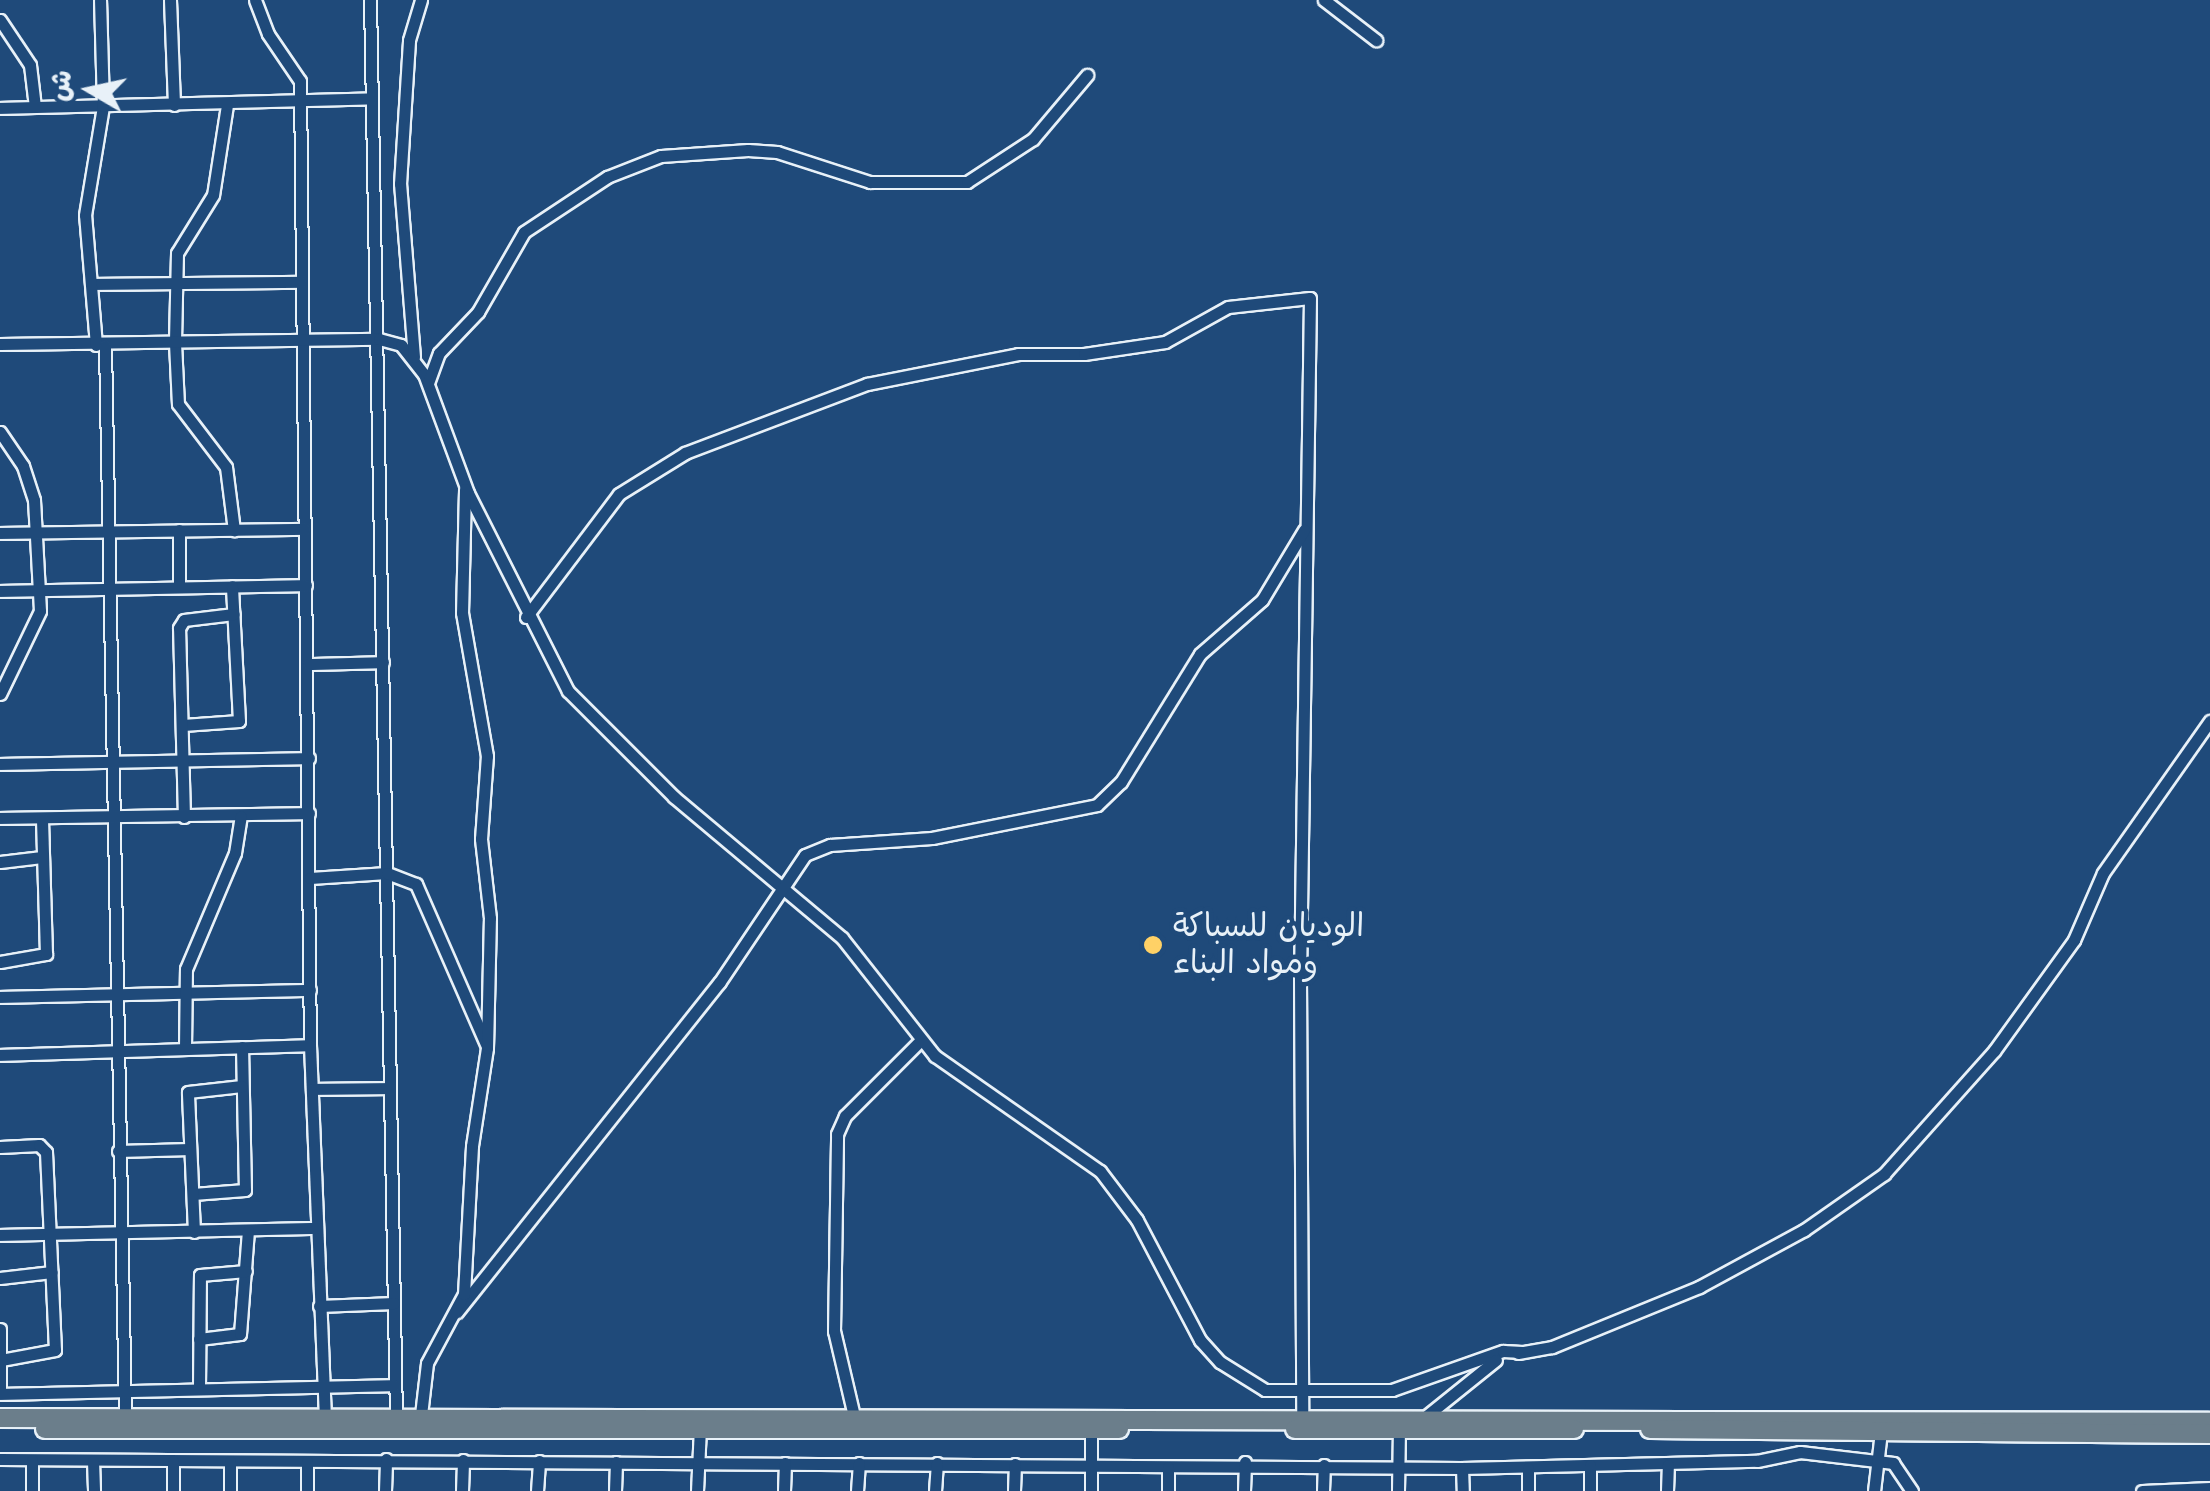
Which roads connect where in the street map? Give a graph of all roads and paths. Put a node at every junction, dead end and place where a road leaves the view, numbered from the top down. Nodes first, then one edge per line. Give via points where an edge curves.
1 (100, 0) edge
2 (170, 0) edge
3 (255, 0) edge
4 (370, 0) edge
5 (421, 0) edge
6 (1324, 0) edge
7 (0, 20) edge
8 (1376, 40) dead end
9 (1087, 76) dead end
10 (371, 98) junction
11 (300, 101) junction
12 (174, 105) junction
13 (228, 105) junction
14 (102, 106) junction
15 (0, 108) edge
16 (35, 108) junction
17 (301, 282) junction
18 (94, 284) junction
19 (174, 284) junction
20 (379, 339) junction
21 (303, 340) junction
22 (174, 342) junction
23 (0, 344) edge
24 (100, 345) junction
25 (414, 358) junction
26 (428, 383) junction
27 (0, 432) edge
28 (466, 485) junction
29 (1306, 528) junction
30 (304, 529) junction
31 (179, 530) junction
32 (234, 530) junction
33 (108, 531) junction
34 (0, 533) edge
35 (39, 533) junction
36 (306, 585) junction
37 (232, 586) junction
38 (180, 587) junction
39 (110, 588) junction
40 (0, 590) edge
41 (40, 590) junction
42 (234, 614) junction
43 (526, 617) junction
44 (383, 662) junction
45 (308, 664) junction
46 (0, 694) edge
47 (2210, 721) edge
48 (183, 724) junction
49 (308, 758) junction
50 (184, 761) junction
51 (112, 762) junction
52 (0, 764) edge
53 (309, 813) junction
54 (241, 816) junction
55 (114, 817) junction
56 (184, 817) junction
57 (0, 818) edge
58 (42, 818) junction
59 (42, 857) junction
60 (0, 862) edge
61 (388, 873) junction
62 (310, 878) junction
63 (785, 888) junction
64 (0, 962) edge
65 (184, 990) junction
66 (310, 990) junction
67 (114, 993) junction
68 (0, 997) edge
69 (920, 1040) junction
70 (310, 1045) junction
71 (242, 1047) junction
72 (186, 1048) junction
73 (488, 1048) junction
74 (113, 1052) junction
75 (0, 1055) edge
76 (242, 1086) junction
77 (388, 1088) junction
78 (312, 1090) junction
79 (0, 1147) edge
80 (190, 1149) junction
81 (118, 1151) junction
82 (193, 1194) junction
83 (316, 1228) junction
84 (248, 1230) junction
85 (194, 1232) junction
86 (120, 1234) junction
87 (0, 1235) edge
88 (52, 1235) junction
89 (246, 1270) junction
90 (52, 1272) junction
91 (0, 1278) edge
92 (394, 1304) junction
93 (319, 1306) junction
94 (457, 1312) junction
95 (0, 1329) edge
96 (199, 1339) junction
97 (1522, 1352) junction
98 (1, 1360) edge
99 (396, 1384) junction
100 (322, 1386) junction
101 (198, 1387) junction
102 (124, 1391) junction
103 (1301, 1391) junction
104 (4, 1394) edge
105 (325, 1415) junction
106 (420, 1415) junction
107 (124, 1416) junction
108 (396, 1416) junction
109 (854, 1416) junction
110 (1302, 1416) junction
111 (1425, 1416) junction
112 (4, 1422) edge
113 (2210, 1422) edge
114 (1398, 1423) junction
115 (700, 1428) junction
116 (1091, 1429) junction
117 (1881, 1431) junction
118 (2210, 1434) edge
119 (0, 1459) edge
120 (386, 1459) junction
121 (32, 1460) junction
122 (463, 1460) junction
123 (1878, 1460) junction
124 (93, 1461) junction
125 (173, 1461) junction
126 (230, 1461) junction
127 (307, 1461) junction
128 (538, 1461) junction
129 (616, 1462) junction
130 (698, 1462) junction
131 (858, 1462) junction
132 (1245, 1462) junction
133 (785, 1463) junction
134 (936, 1463) junction
135 (1016, 1464) junction
136 (1324, 1465) junction
137 (1590, 1465) junction
138 (1668, 1465) junction
139 (1168, 1467) junction
140 (1091, 1468) junction
141 (1462, 1468) junction
142 (1528, 1468) junction
143 (1399, 1469) junction
144 (2210, 1488) edge
145 (32, 1491) edge
146 (94, 1491) edge
147 (173, 1491) edge
148 (230, 1491) edge
149 (307, 1491) edge
150 (384, 1491) edge
151 (462, 1491) edge
152 (537, 1491) edge
153 (615, 1491) edge
154 (697, 1491) edge
155 (784, 1491) edge
156 (857, 1491) edge
157 (936, 1491) edge
158 (1014, 1491) edge
159 (1090, 1491) edge
160 (1168, 1491) edge
161 (1244, 1491) edge
162 (1324, 1491) edge
163 (1398, 1491) edge
164 (1463, 1491) edge
165 (1528, 1491) edge
166 (1590, 1491) edge
167 (1667, 1491) edge
168 (1874, 1491) edge
169 (1912, 1491) edge
170 (2144, 1491) edge

1 - 14 street
2 - 12 street
3 - 11 street via 268,34 299,73
4 - 10 street
5 - 25 street via 409,40 400,184
6 - 8 street
7 - 16 street via 30,65
9 - 26 street via 1033,139 967,182 870,182 778,152 748,150 661,156 607,177 524,232 478,312 439,354
10 - 11 street
10 - 20 street
11 - 13 street
11 - 17 street
12 - 13 street
12 - 14 street
13 - 19 street via 213,195 180,244
14 - 16 street
14 - 18 street via 85,215
15 - 16 street
17 - 19 street
17 - 21 street
18 - 19 street
18 - 24 street
19 - 22 street
20 - 21 street
20 - 25 street via 396,342
20 - 44 street
21 - 22 street
21 - 30 street
22 - 24 street
22 - 32 street via 178,404 226,467
23 - 24 street
24 - 33 street
25 - 26 street
26 - 28 street
27 - 35 street via 23,466
28 - 43 street
28 - 73 street via 462,613 487,756 481,839 490,918
29 - 43 street via 1310,298 1228,307 1166,342 1084,354 1018,354 867,384 686,453 619,494
29 - 63 street via 1262,600 1200,654 1121,782 1096,806 932,838 830,845 806,856
29 - 103 street
30 - 32 street
30 - 36 street
31 - 32 street
31 - 33 street
31 - 38 street
33 - 35 street
33 - 39 street
34 - 35 street
35 - 41 street
36 - 37 street
36 - 45 street
37 - 38 street
37 - 42 street
38 - 39 street
39 - 41 street
39 - 51 street
40 - 41 street
41 - 46 street via 38,619
42 - 48 street via 180,624
42 - 48 street via 239,721
43 - 63 street via 568,691 674,797
44 - 45 street
44 - 61 street
45 - 49 street
47 - 97 street via 2103,873 2074,940 1994,1051 1884,1174 1804,1230 1699,1287 1552,1347
48 - 50 street
49 - 50 street
49 - 53 street
50 - 51 street
50 - 56 street
51 - 52 street
51 - 55 street
53 - 54 street
53 - 62 street
54 - 56 street
54 - 65 street via 235,853 188,963
55 - 56 street
55 - 58 street
55 - 67 street
57 - 58 street
58 - 59 street
59 - 60 street
59 - 64 street via 46,954
61 - 62 street
61 - 73 street via 418,887
61 - 77 street
62 - 66 street
63 - 69 street via 842,938
63 - 94 street via 720,983
65 - 66 street
65 - 67 street
65 - 72 street
66 - 70 street
67 - 68 street
67 - 74 street
69 - 103 street via 948,1067 1100,1170 1129,1207 1200,1340 1220,1362 1265,1390
69 - 109 street via 845,1116 837,1134 834,1331
70 - 71 street
70 - 78 street
71 - 72 street
71 - 76 street
72 - 74 street
73 - 94 street via 472,1146 467,1278
74 - 75 street
74 - 81 street
76 - 80 street via 189,1090
76 - 82 street via 245,1192
77 - 78 street
77 - 92 street
78 - 83 street
79 - 88 street via 44,1147
80 - 81 street
80 - 82 street
81 - 86 street
82 - 85 street
83 - 84 street
83 - 93 street
84 - 85 street
84 - 89 street
85 - 86 street
86 - 88 street
86 - 102 street
87 - 88 street
88 - 90 street
89 - 96 street via 240,1334
89 - 96 street via 200,1274
90 - 91 street
90 - 98 street via 53,1354
92 - 93 street
92 - 99 street
93 - 100 street
94 - 106 street via 427,1363
95 - 98 street
96 - 101 street
97 - 103 street via 1494,1354 1406,1388
97 - 111 street via 1473,1374
98 - 104 street
99 - 100 street
99 - 108 street
100 - 101 street
100 - 105 street
101 - 102 street
102 - 104 street
102 - 107 street
103 - 110 street
104 - 112 street
105 - 107 highway
105 - 108 highway
106 - 108 highway
106 - 109 highway
107 - 112 highway
109 - 110 highway
110 - 114 highway
111 - 113 highway
111 - 114 highway
112 - 115 highway
114 - 116 highway
114 - 117 highway
114 - 143 street
115 - 116 highway
115 - 130 street
116 - 140 street
117 - 118 highway
117 - 123 street
119 - 121 street
120 - 122 street
120 - 127 street
120 - 150 street
121 - 124 street
121 - 145 street
122 - 128 street
122 - 151 street
123 - 138 street via 1800,1452
123 - 168 street
123 - 169 street via 1899,1467
124 - 125 street
124 - 146 street
125 - 126 street
125 - 147 street
126 - 127 street
126 - 148 street
127 - 149 street
128 - 129 street
128 - 152 street
129 - 130 street
129 - 153 street
130 - 133 street
130 - 154 street
131 - 133 street
131 - 134 street
131 - 156 street
132 - 136 street
132 - 139 street
132 - 161 street
133 - 155 street
134 - 135 street
134 - 157 street
135 - 140 street
135 - 158 street
136 - 143 street
136 - 162 street
137 - 138 street
137 - 142 street
137 - 166 street
138 - 167 street
139 - 140 street
139 - 160 street
140 - 159 street
141 - 142 street
141 - 143 street
141 - 164 street
142 - 165 street
143 - 163 street
144 - 170 street

